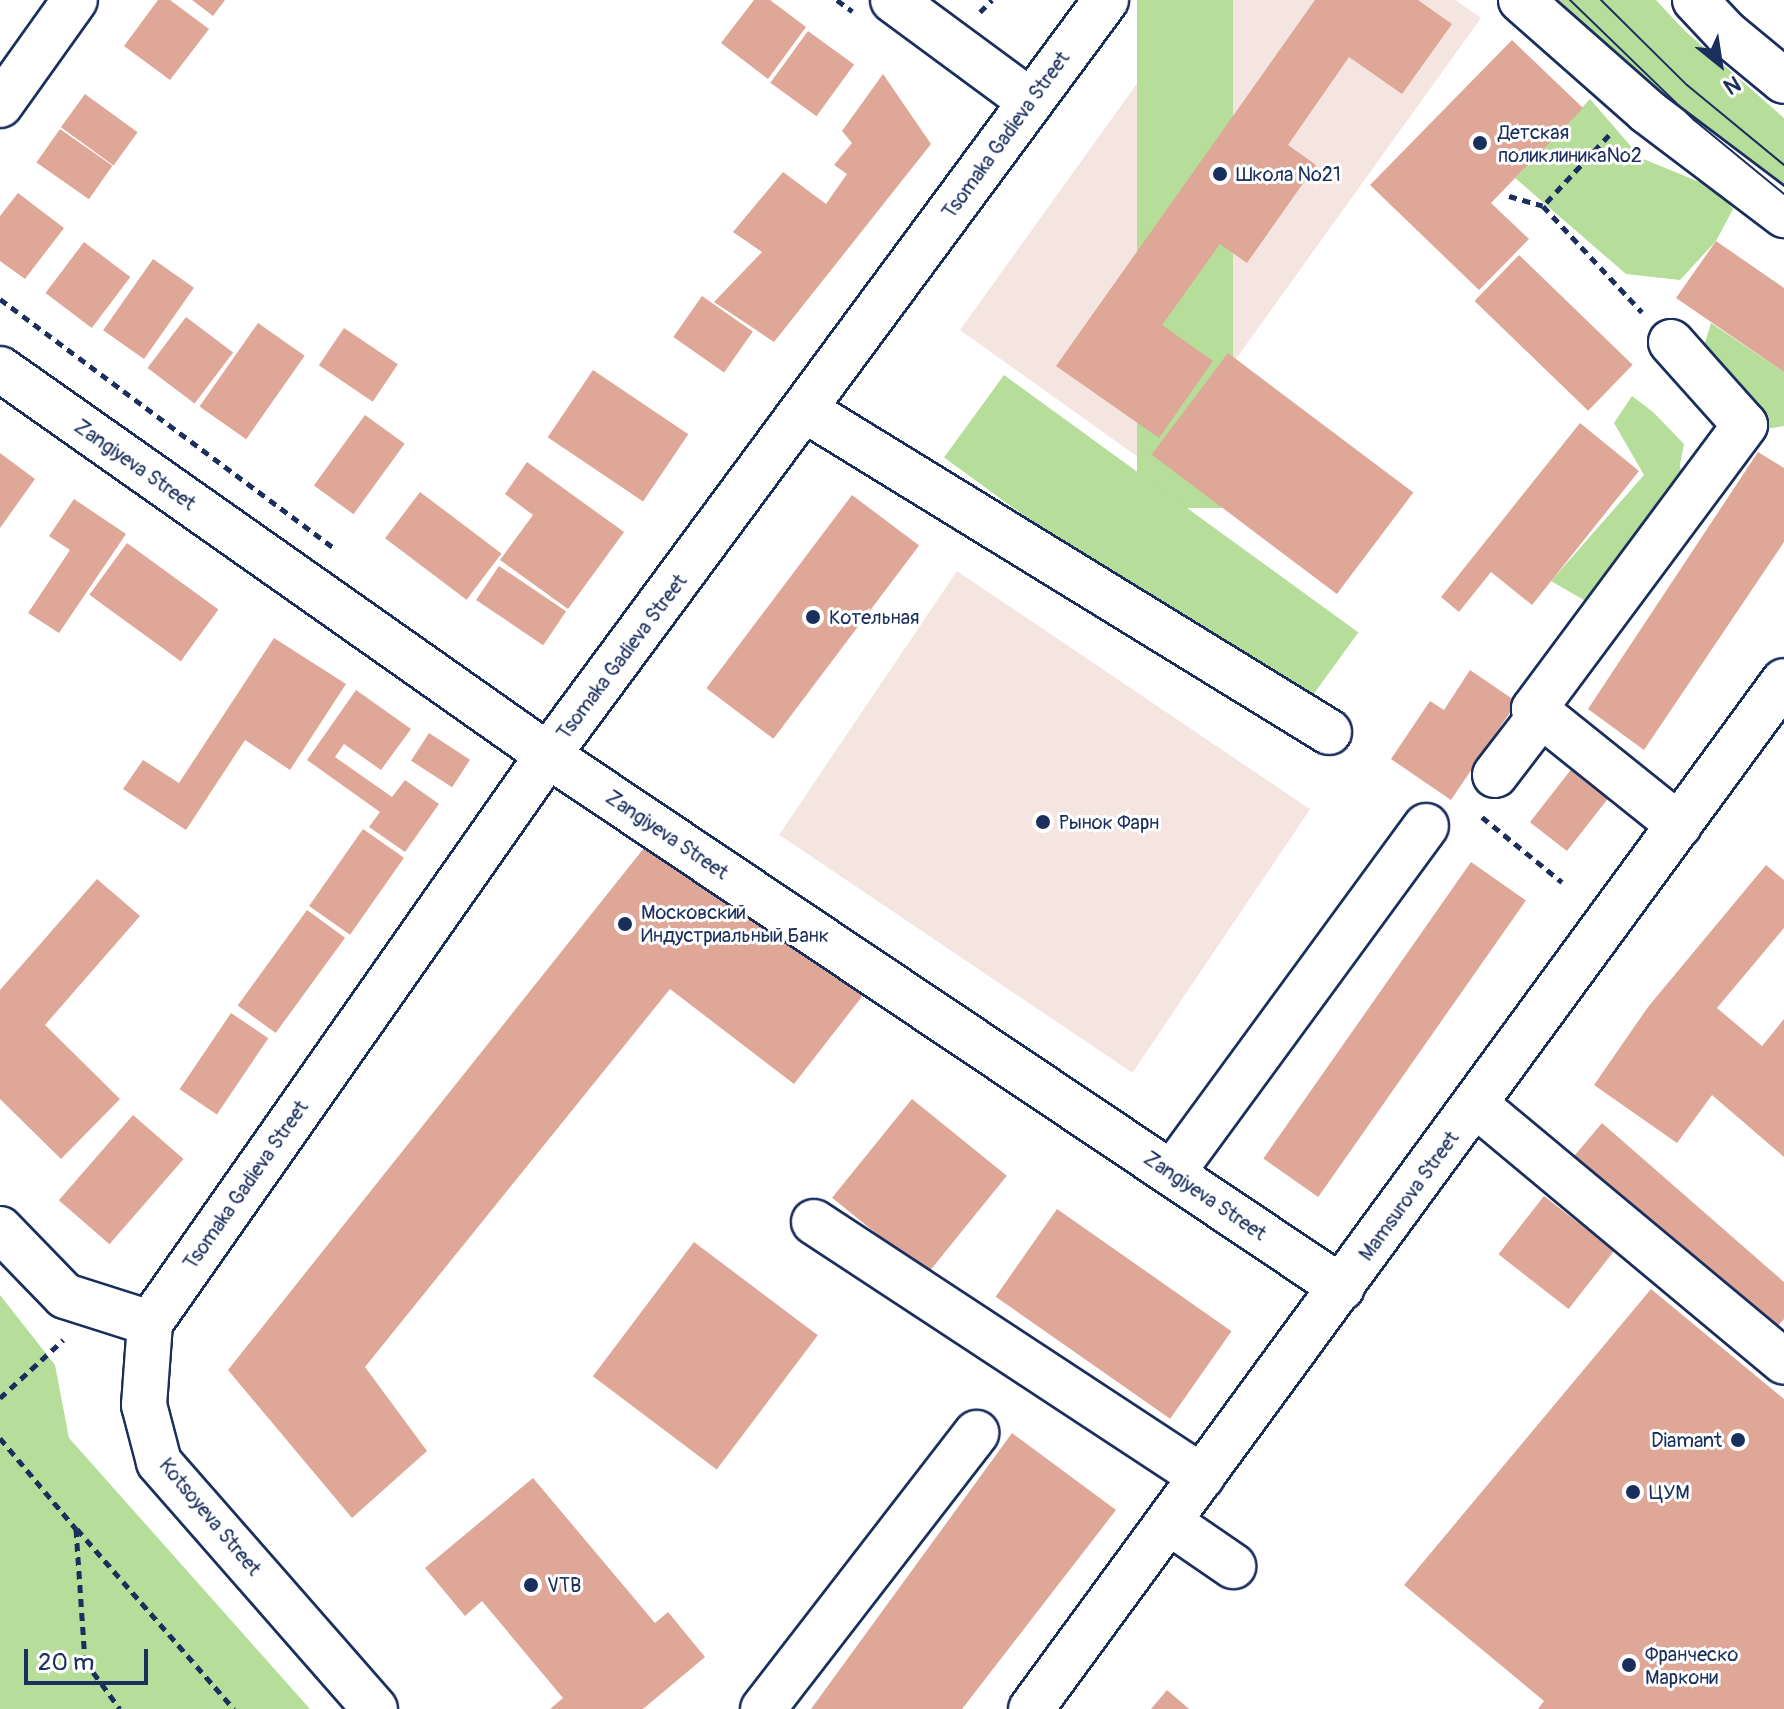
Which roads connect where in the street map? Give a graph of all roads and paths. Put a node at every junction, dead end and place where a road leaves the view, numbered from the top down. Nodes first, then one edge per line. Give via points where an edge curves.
1 (75, 0) edge
2 (893, 0) edge
3 (1106, 0) edge
4 (1695, 0) edge
5 (1527, 6) edge
6 (1784, 81) edge
7 (1030, 101) junction
8 (0, 105) edge
9 (1611, 133) dead end
10 (1509, 196) dead end
11 (1543, 206) junction
12 (1784, 215) edge
13 (0, 299) edge
14 (1671, 342) joint
15 (0, 369) edge
16 (805, 410) junction
17 (342, 553) dead end
18 (1781, 689) edge
19 (1541, 715) junction
20 (1329, 732) dead end
21 (548, 755) junction
22 (1482, 791) joint
23 (1679, 825) junction
24 (1426, 826) dead end
25 (1562, 882) dead end
26 (1476, 1105) junction
27 (1172, 1173) junction
28 (814, 1222) dead end
29 (0, 1229) edge
30 (1342, 1288) junction
31 (99, 1307) junction
32 (150, 1323) junction
33 (1784, 1362) edge
34 (0, 1398) edge
35 (976, 1433) dead end
36 (0, 1438) edge
37 (1202, 1477) junction
38 (1169, 1522) junction
39 (76, 1529) junction
40 (1233, 1566) dead end
41 (120, 1709) edge
42 (234, 1709) edge
43 (375, 1709) edge
44 (763, 1709) edge
45 (1031, 1709) edge

1 - 8 street
2 - 7 street
3 - 7 street, Tsomaka Gadieva Street
4 - 6 street
5 - 12 street via 1648,112
7 - 16 street, Tsomaka Gadieva Street
9 - 11 path
10 - 11 path
11 - 14 path
13 - 17 path
14 - 19 street via 1745,425 1534,709
15 - 21 street, Zangiyeva Street
16 - 20 street
16 - 21 street, Tsomaka Gadieva Street
18 - 23 street, Mamsurova Street
19 - 22 street
19 - 23 street
21 - 27 street, Zangiyeva Street
21 - 32 street, Tsomaka Gadieva Street
22 - 25 path
23 - 26 street, Mamsurova Street
24 - 27 street
26 - 30 street, Mamsurova Street
26 - 33 street
27 - 30 street, Zangiyeva Street
28 - 37 street
29 - 31 street via 65,1296
30 - 37 street, Mamsurova Street
31 - 32 street
31 - 34 path
32 - 43 street, Kotsoyeva Street via 144,1405 159,1462
35 - 44 street
36 - 39 path
37 - 38 street, Mamsurova Street
38 - 40 street
38 - 45 street, Mamsurova Street
39 - 41 path via 85,1661
39 - 42 path

